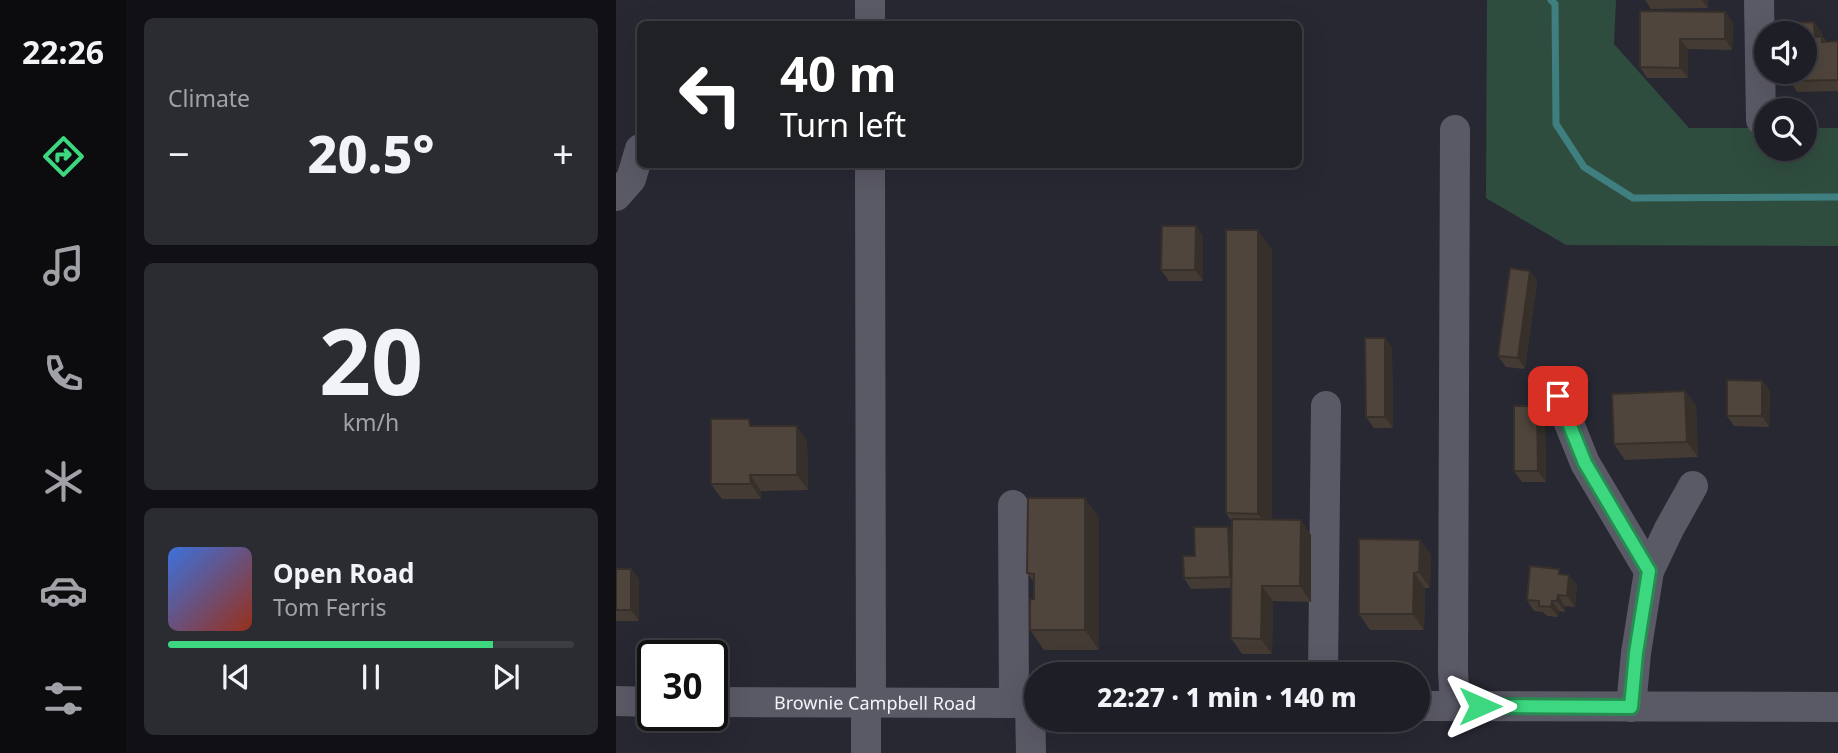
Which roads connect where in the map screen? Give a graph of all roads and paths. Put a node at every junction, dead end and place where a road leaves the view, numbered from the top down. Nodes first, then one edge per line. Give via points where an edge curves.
1 (870, 0) edge
2 (1759, 0) edge
3 (870, 21) edge
4 (1761, 98) edge
5 (1455, 130) dead end
6 (637, 159) edge
7 (870, 168) edge
8 (616, 196) edge
9 (1558, 396) dead end
10 (1326, 405) dead end
11 (1693, 486) dead end
12 (1013, 505) dead end
13 (1649, 571) junction
14 (1024, 662) edge
15 (1323, 662) edge
16 (616, 701) edge
17 (637, 702) edge
18 (728, 702) edge
19 (869, 703) junction
20 (1024, 703) edge
21 (1430, 706) edge
22 (1455, 706) junction
23 (1631, 707) junction
24 (1838, 707) edge
25 (1029, 732) edge
26 (866, 753) edge
27 (1031, 753) edge

1 - 3 street
2 - 4 street
5 - 22 street
6 - 8 street via 631,178
7 - 19 street
9 - 13 street via 1585,463
10 - 15 street
11 - 13 street
12 - 14 street
13 - 23 street
16 - 17 street
18 - 19 street, Brownie Campbell Road
19 - 20 street, Brownie Campbell Road
19 - 26 street
21 - 22 street
22 - 23 street
23 - 24 street
25 - 27 street

